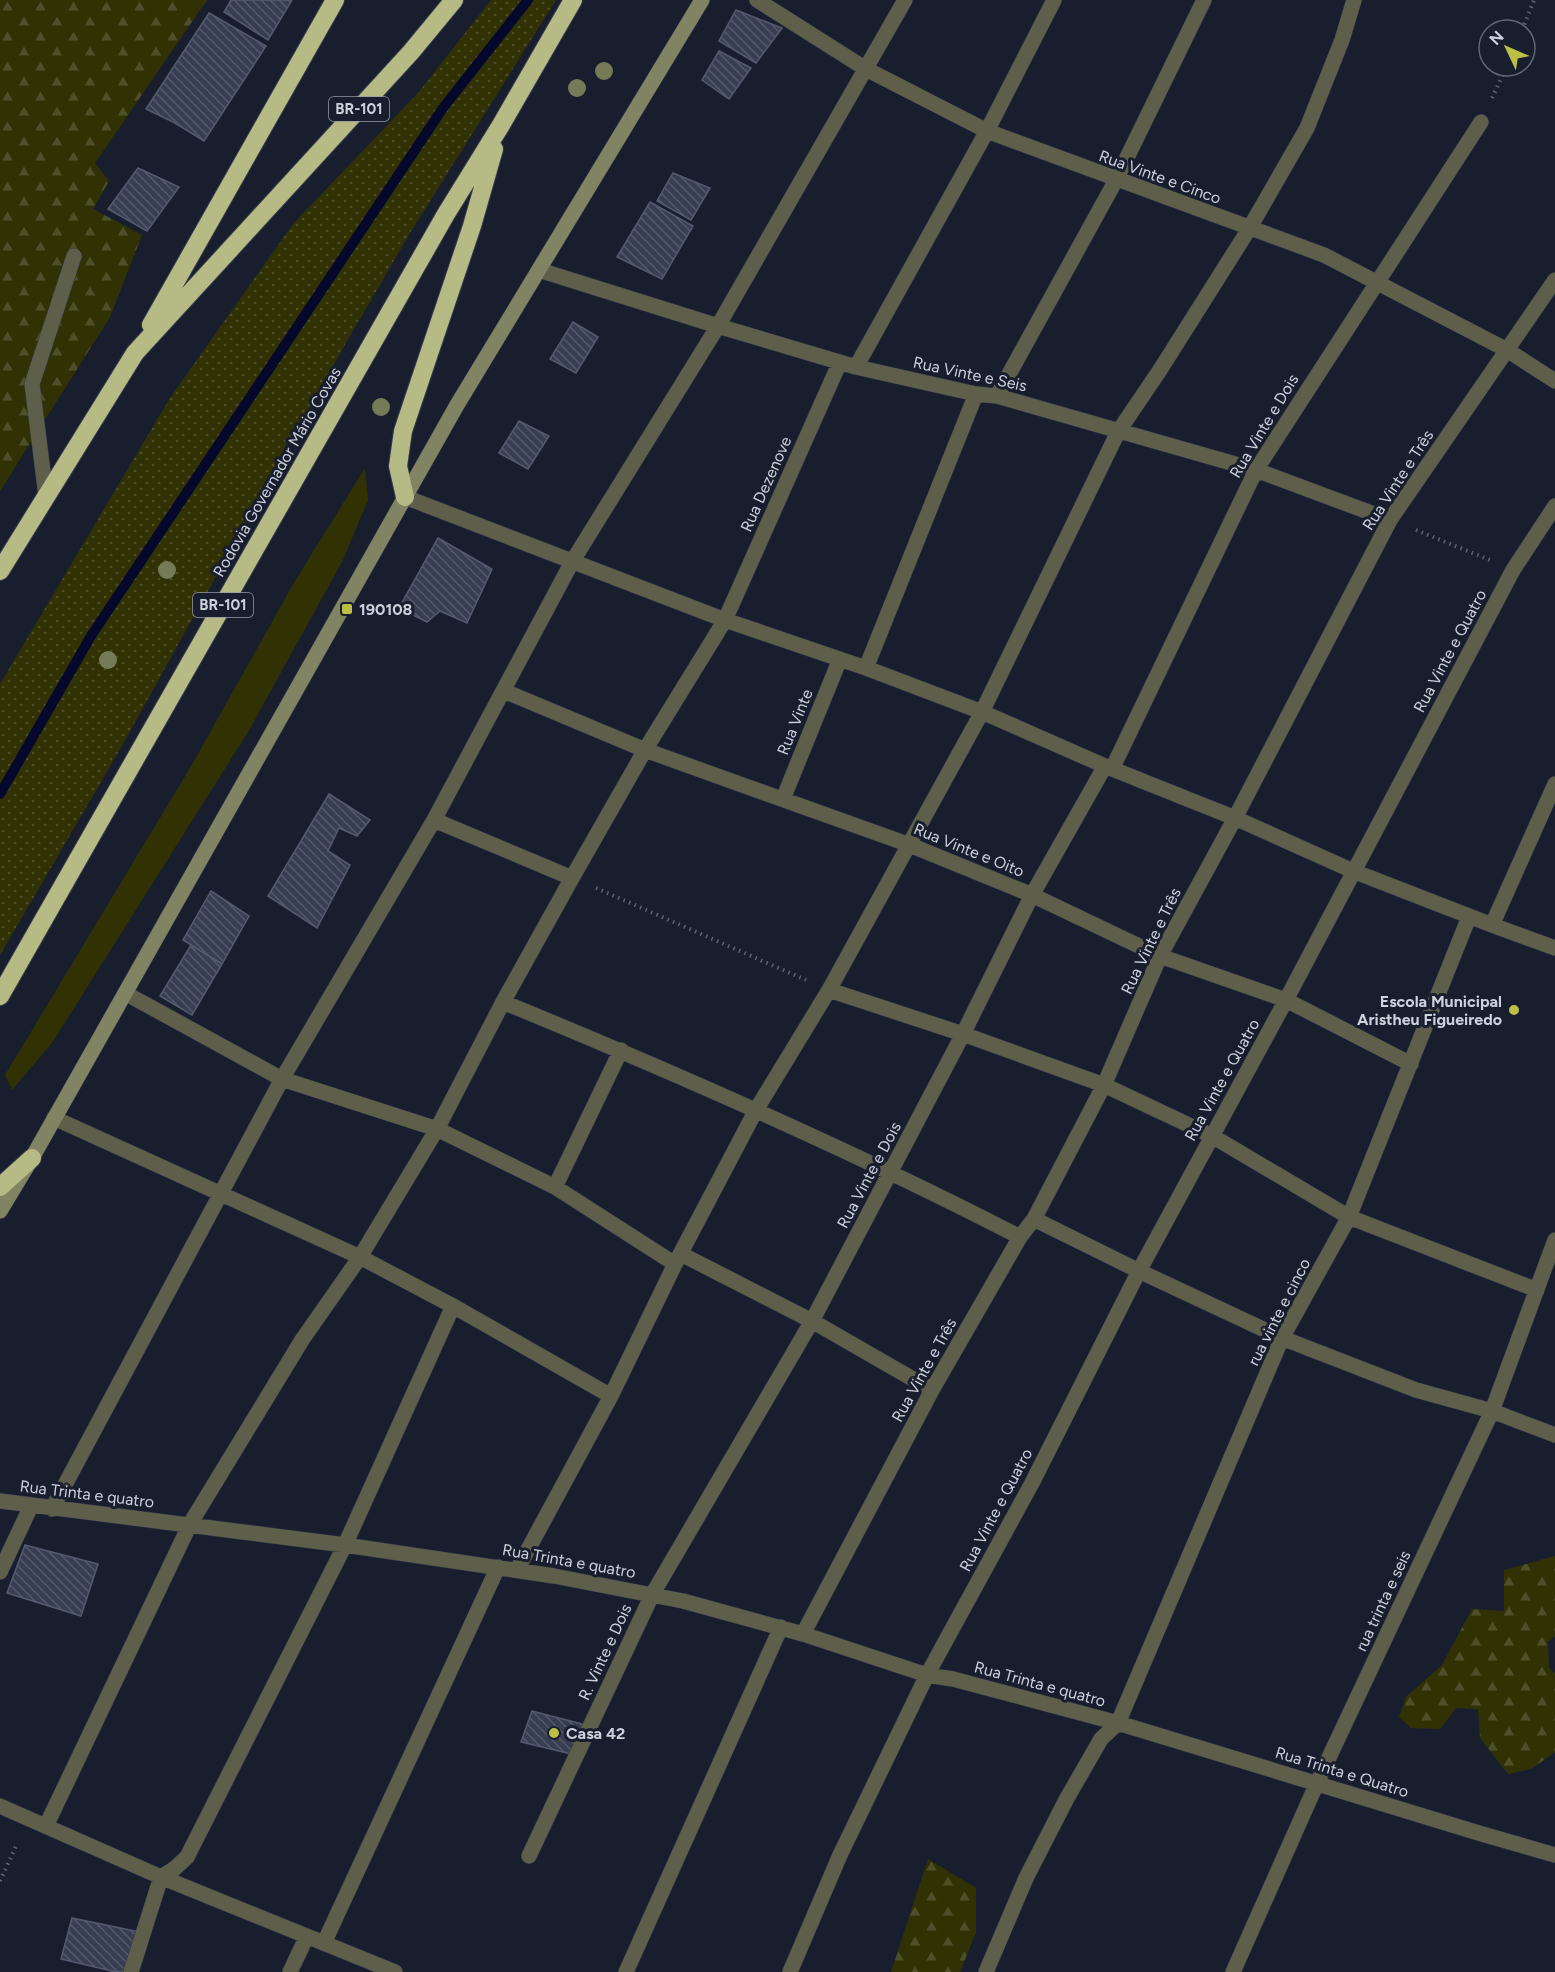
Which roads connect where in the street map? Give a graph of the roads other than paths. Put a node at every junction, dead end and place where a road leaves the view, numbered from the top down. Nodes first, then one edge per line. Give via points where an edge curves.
1 (335, 0) edge
2 (454, 0) edge
3 (573, 0) edge
4 (702, 0) edge
5 (757, 0) edge
6 (905, 0) edge
7 (1054, 0) edge
8 (1204, 0) edge
9 (1354, 0) edge
10 (866, 69) junction
11 (1481, 122) road end
12 (501, 125) junction
13 (987, 131) junction
14 (1116, 180) junction
15 (1249, 229) junction
16 (74, 256) dead end
17 (539, 270) junction
18 (1555, 280) edge
19 (1376, 283) junction
20 (718, 326) junction
21 (1507, 350) junction
22 (135, 353) junction
23 (840, 362) junction
24 (856, 367) junction
25 (1555, 381) edge
26 (976, 394) junction
27 (997, 396) junction
28 (1118, 432) junction
29 (1256, 470) junction
30 (46, 496) junction
31 (405, 497) junction
32 (1555, 506) edge
33 (1390, 520) junction
34 (572, 562) junction
35 (0, 571) edge
36 (725, 620) junction
37 (840, 659) junction
38 (866, 668) junction
39 (504, 691) junction
40 (982, 712) junction
41 (645, 750) junction
42 (1109, 768) junction
43 (1555, 784) edge
44 (783, 799) junction
45 (1235, 818) junction
46 (434, 820) junction
47 (910, 845) junction
48 (1353, 871) junction
49 (572, 878) junction
50 (1032, 895) junction
51 (1469, 916) junction
52 (1492, 925) junction
53 (1555, 948) edge
54 (1161, 956) junction
55 (829, 990) junction
56 (125, 993) junction
57 (0, 996) edge
58 (1286, 1000) junction
59 (503, 1002) junction
60 (963, 1035) junction
61 (621, 1050) junction
62 (1411, 1064) junction
63 (282, 1079) junction
64 (1104, 1085) junction
65 (756, 1110) junction
66 (54, 1118) junction
67 (437, 1130) junction
68 (1212, 1136) junction
69 (32, 1158) junction
70 (891, 1172) junction
71 (0, 1187) edge
72 (555, 1187) junction
73 (220, 1192) junction
74 (0, 1211) edge
75 (1349, 1217) junction
76 (1034, 1219) junction
77 (1020, 1237) junction
78 (1555, 1240) edge
79 (360, 1257) junction
80 (678, 1259) junction
81 (1138, 1271) junction
82 (1537, 1290) junction
83 (453, 1306) junction
84 (812, 1321) junction
85 (1282, 1338) junction
86 (932, 1390) junction
87 (612, 1396) junction
88 (1492, 1412) junction
89 (1555, 1435) edge
90 (0, 1501) edge
91 (31, 1506) junction
92 (52, 1509) junction
93 (190, 1524) junction
94 (345, 1545) junction
95 (498, 1567) junction
96 (518, 1570) junction
97 (0, 1572) edge
98 (652, 1595) junction
99 (781, 1627) junction
100 (803, 1634) junction
101 (927, 1675) junction
102 (1118, 1723) junction
103 (1317, 1784) junction
104 (0, 1806) edge
105 (46, 1826) junction
106 (1555, 1855) edge
107 (529, 1856) dead end
108 (161, 1877) junction
109 (307, 1936) junction
110 (324, 1943) junction
111 (131, 1972) edge
112 (290, 1972) edge
113 (395, 1972) edge
114 (626, 1972) edge
115 (790, 1972) edge
116 (986, 1972) edge
117 (1233, 1972) edge

1 - 22 highway
2 - 22 highway, BR-101
3 - 12 highway, Rodovia Governador Mário Covas / BR-101
4 - 17 main road
5 - 10 street, Rua Vinte e Cinco
6 - 10 street
7 - 13 street
8 - 14 street
9 - 15 street via 1307,128
10 - 13 street, Rua Vinte e Cinco
10 - 20 street
11 - 19 street, Rua Vinte e Dois
12 - 31 highway via 472,226 403,431 398,466
12 - 57 highway, Rodovia Governador Mário Covas / BR-101 via 446,214
13 - 14 street, Rua Vinte e Cinco
13 - 24 street
14 - 15 street, Rua Vinte e Cinco
14 - 27 street
15 - 19 street, Rua Vinte e Cinco via 1324,255
15 - 28 street
16 - 30 street via 33,384
17 - 20 street, Rua Vinte e Seis
17 - 31 main road
18 - 21 street, Rua Vinte e Três
19 - 21 street, Rua Vinte e Cinco
19 - 29 street, Rua Vinte e Dois
20 - 23 street, Rua Vinte e Seis
20 - 34 street
21 - 25 street, Rua Vinte e Cinco
21 - 33 street, Rua Vinte e Três
22 - 30 highway, BR-101
23 - 24 street, Rua Vinte e Seis
23 - 36 street, Rua Dezenove
24 - 26 street, Rua Vinte e Seis
26 - 27 street, Rua Vinte e Seis
26 - 38 street
27 - 28 street, Rua Vinte e Seis
28 - 29 street, Rua Vinte e Seis
28 - 40 street
29 - 33 street, Rua Vinte e Seis
29 - 42 street, Rua Vinte e Dois
30 - 35 highway, BR-101
31 - 34 street
31 - 56 main road
32 - 48 street, Rua Vinte e Quatro via 1513,570
33 - 45 street, Rua Vinte e Três
34 - 36 street
34 - 39 street
36 - 37 street
36 - 41 street, Rua Dezenove
37 - 38 street
37 - 44 street, Rua Vinte
38 - 40 street
39 - 41 street, Rua Vinte e Oito
39 - 46 street
40 - 42 street
40 - 47 street
41 - 44 street, Rua Vinte e Oito
41 - 49 street, Rua Dezenove
42 - 45 street
42 - 50 street, Rua Vinte e Dois
43 - 52 street
44 - 47 street, Rua Vinte e Oito
45 - 48 street
45 - 54 street, Rua Vinte e Três
46 - 49 street
46 - 63 street
47 - 50 street, Rua Vinte e Oito
47 - 55 street
48 - 51 street
48 - 58 street, Rua Vinte e Quatro
49 - 59 street, Rua Dezenove
50 - 54 street, Rua Vinte e Oito
50 - 60 street, Rua Vinte e Dois
51 - 52 street
51 - 62 street, rua vinte e cinco
52 - 53 street
54 - 58 street, Rua Vinte e Oito
54 - 64 street, Rua Vinte e Três
55 - 60 street
55 - 65 street
56 - 63 street
56 - 66 main road
58 - 62 street, Rua Vinte e Oito
58 - 68 street, Rua Vinte e Quatro
59 - 61 street
59 - 67 street, Rua Dezenove
60 - 64 street
60 - 70 street, Rua Vinte e Dois
61 - 65 street
61 - 72 street
62 - 75 street, rua vinte e cinco
63 - 67 street
63 - 73 street
64 - 68 street
64 - 76 street, Rua Vinte e Três
65 - 70 street
65 - 80 street
66 - 69 main road
66 - 73 street
67 - 72 street
67 - 79 street, Rua Dezenove
68 - 75 street
68 - 81 street, Rua Vinte e Quatro
69 - 71 highway
69 - 74 main road
70 - 77 street
70 - 84 street, Rua Vinte e Dois
72 - 80 street
73 - 79 street
73 - 92 street
75 - 82 street
75 - 85 street, rua vinte e cinco
76 - 77 street, Rua Vinte e Três
76 - 81 street
77 - 86 street, Rua Vinte e Três
78 - 82 street, rua trinta e seis
79 - 83 street
79 - 93 street, Rua Dezenove via 302,1340
80 - 84 street
80 - 87 street
81 - 85 street
81 - 101 street, Rua Vinte e Quatro via 1032,1483
82 - 88 street, rua trinta e seis
83 - 87 street
83 - 94 street
84 - 86 street
84 - 98 street, Rua Vinte e Dois
85 - 88 street via 1416,1390
85 - 102 street, rua vinte e cinco
86 - 100 street, Rua Vinte e Três
87 - 96 street
88 - 89 street
88 - 103 street, rua trinta e seis
90 - 91 street, Rua Trinta e quatro
91 - 92 street, Rua Trinta e quatro
91 - 97 street
92 - 93 street, Rua Trinta e quatro
93 - 94 street, Rua Trinta e quatro
93 - 105 street, Rua Dezenove
94 - 95 street, Rua Trinta e quatro
94 - 108 street via 187,1857
95 - 96 street, Rua Trinta e quatro
95 - 110 street
96 - 98 street, Rua Trinta e quatro
98 - 99 street, Rua Trinta e quatro
98 - 107 street, R. Vinte e Dois
99 - 100 street, Rua Trinta e quatro
99 - 114 street
100 - 101 street, Rua Trinta e quatro
101 - 102 street, Rua Trinta e quatro
101 - 115 street, Rua Vinte e Quatro via 840,1855
102 - 103 street, Rua Trinta e Quatro
102 - 116 street via 1101,1739 1066,1800 1026,1878
103 - 106 street, Rua Trinta e Quatro
103 - 117 street, rua trinta e seis
104 - 105 street
105 - 108 street
108 - 109 street
108 - 111 street
109 - 110 street
109 - 112 street
110 - 113 street

